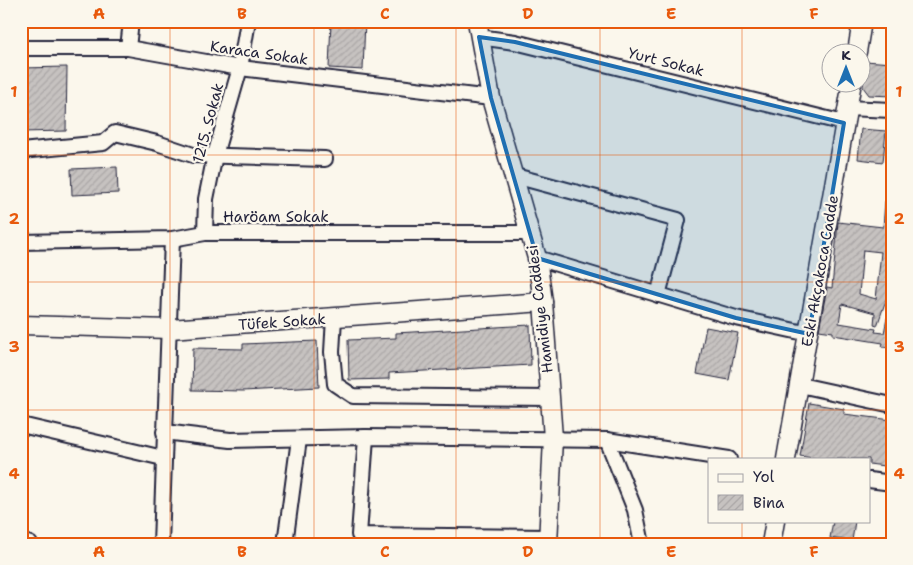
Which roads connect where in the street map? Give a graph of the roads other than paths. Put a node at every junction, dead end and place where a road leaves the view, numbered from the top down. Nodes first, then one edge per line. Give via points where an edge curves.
1 (131, 21) edge
2 (248, 21) edge
3 (862, 22) edge
4 (475, 25) edge
5 (859, 42) edge
6 (21, 48) edge
7 (128, 48) junction
8 (240, 68) junction
9 (850, 92) edge
10 (491, 98) junction
11 (892, 110) edge
12 (846, 116) junction
13 (21, 151) edge
14 (215, 155) junction
15 (325, 159) dead end
16 (515, 176) junction
17 (205, 233) junction
18 (530, 233) junction
19 (172, 239) junction
20 (21, 242) edge
21 (537, 258) junction
22 (658, 295) junction
23 (542, 302) junction
24 (334, 318) junction
25 (21, 325) edge
26 (170, 329) junction
27 (809, 334) junction
28 (800, 385) junction
29 (550, 398) junction
30 (892, 405) edge
31 (21, 425) edge
32 (164, 432) junction
33 (366, 437) junction
34 (553, 438) junction
35 (299, 439) junction
36 (607, 440) junction
37 (163, 458) junction
38 (723, 458) edge
39 (786, 458) edge
40 (870, 480) edge
41 (892, 483) edge
42 (775, 522) edge
43 (549, 540) edge
44 (21, 541) edge
45 (30, 544) edge
46 (161, 544) edge
47 (285, 544) edge
48 (642, 544) edge
49 (771, 544) edge

1 - 7 street
2 - 8 street, 1215. Sokak
3 - 5 street
4 - 10 street, Hamidiye Caddesi
4 - 12 street, Yurt Sokak via 515,42
6 - 7 street, Karaca Sokak
7 - 8 street, Karaca Sokak
8 - 10 street, Karaca Sokak
8 - 14 street, 1215. Sokak
9 - 12 street, Eski Akçakoca Cadde
10 - 16 street, Hamidiye Caddesi
11 - 12 street, Yurt Sokak
12 - 27 street, Eski Akçakoca Cadde
13 - 14 street via 103,142 115,133 193,155
14 - 15 street
14 - 17 street, 1215. Sokak via 206,199
16 - 18 street, Hamidiye Caddesi
16 - 22 street via 678,220
17 - 18 street, Haröam Sokak
17 - 19 street, Haröam Sokak
18 - 21 street, Hamidiye Caddesi
19 - 20 street, Haröam Sokak
19 - 26 street
21 - 22 street
21 - 23 street, Hamidiye Caddesi
22 - 27 street via 736,318
23 - 24 street, Tüfek Sokak
23 - 29 street, Hamidiye Caddesi
24 - 26 street, Tüfek Sokak
24 - 29 street via 332,352 335,384 353,396
25 - 26 street, Tüfek Sokak
26 - 32 street
27 - 28 street, Eski Akçakoca Cadde
28 - 30 street
28 - 39 street, Eski Akçakoca Cadde
29 - 34 street, Hamidiye Caddesi
31 - 37 street
32 - 35 street via 230,440
32 - 37 street
33 - 34 street
33 - 35 street
33 - 43 street via 359,534
34 - 36 street
34 - 43 street, Hamidiye Caddesi
35 - 47 street
36 - 38 street
36 - 48 street via 635,510
37 - 46 street
40 - 41 street
42 - 49 street
44 - 45 street

